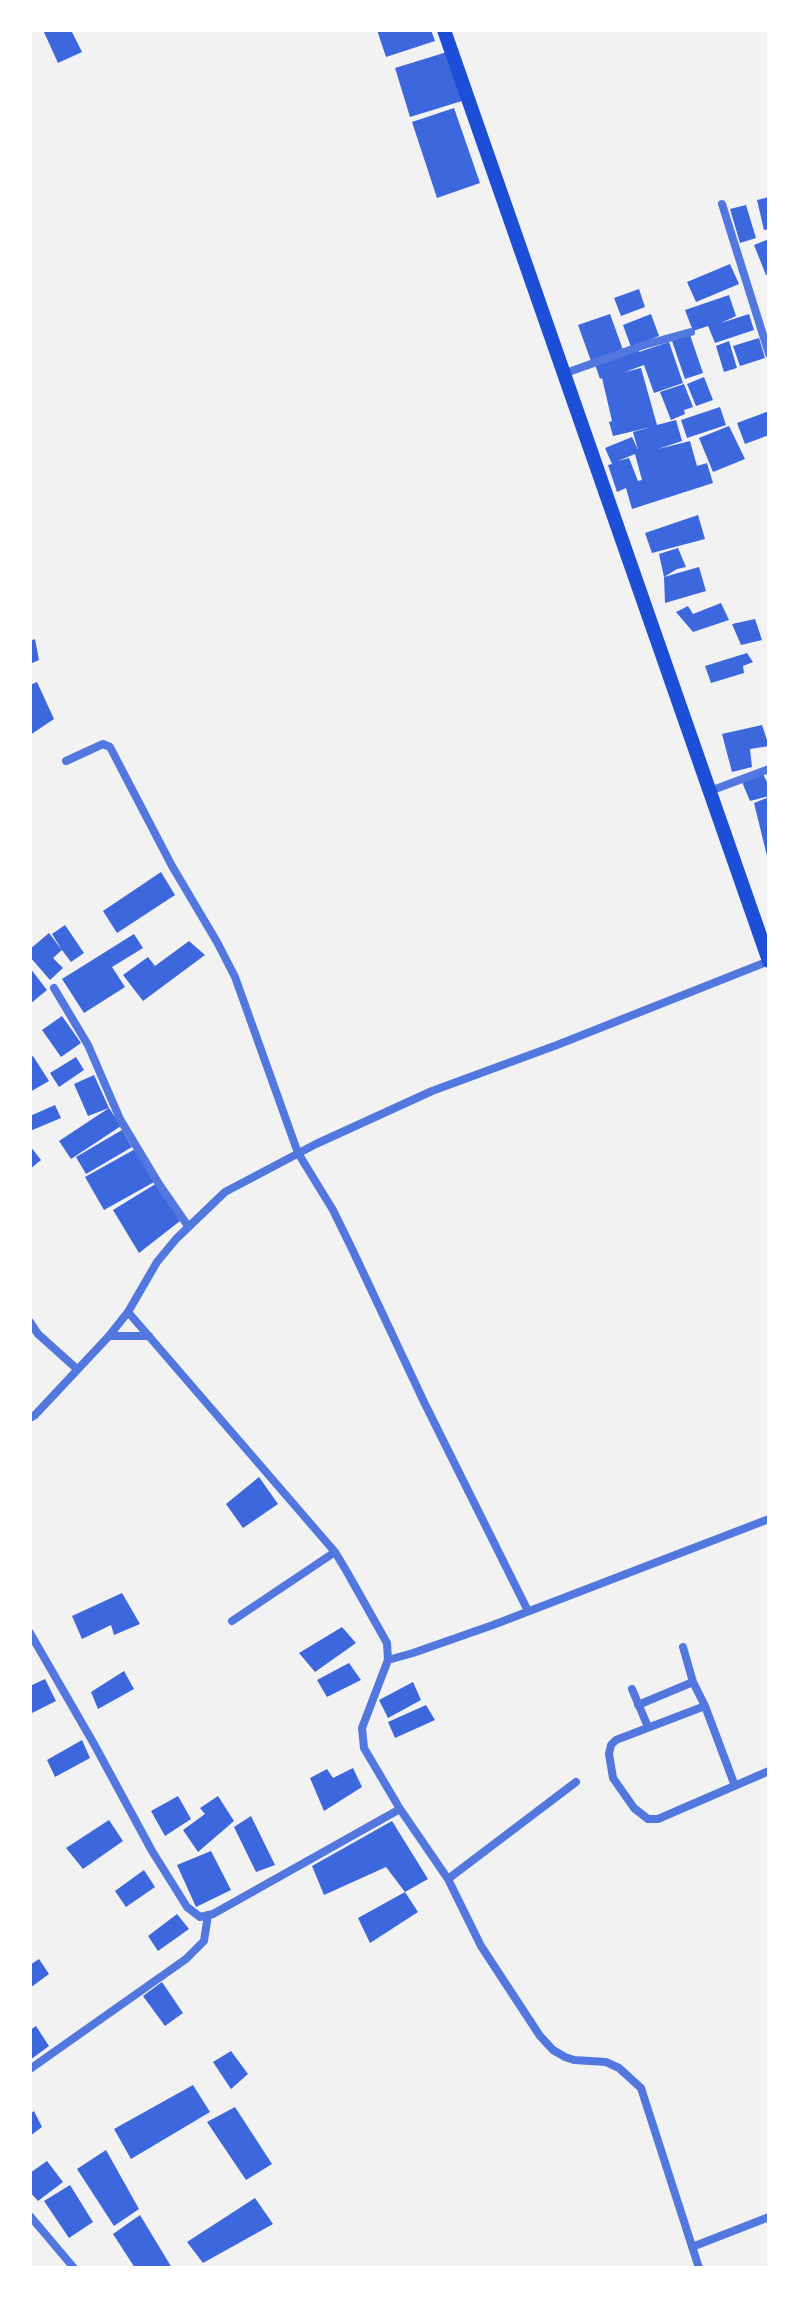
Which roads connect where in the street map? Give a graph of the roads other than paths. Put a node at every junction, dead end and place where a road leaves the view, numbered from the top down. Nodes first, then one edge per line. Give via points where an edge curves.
1 (444, 30) edge
2 (722, 204) dead end
3 (691, 332) dead end
4 (769, 354) edge
5 (563, 374) junction
6 (66, 761) dead end
7 (769, 769) edge
8 (710, 791) junction
9 (769, 961) edge
10 (54, 988) dead end
11 (302, 1151) junction
12 (188, 1226) junction
13 (128, 1312) junction
14 (30, 1322) edge
15 (109, 1336) junction
16 (149, 1336) junction
17 (77, 1369) junction
18 (30, 1418) edge
19 (769, 1519) edge
20 (335, 1552) junction
21 (528, 1611) junction
22 (232, 1621) dead end
23 (30, 1633) edge
24 (683, 1647) dead end
25 (388, 1660) junction
26 (693, 1682) junction
27 (632, 1689) dead end
28 (638, 1705) junction
29 (705, 1706) junction
30 (648, 1727) junction
31 (769, 1771) edge
32 (576, 1782) dead end
33 (735, 1786) junction
34 (400, 1809) junction
35 (448, 1879) junction
36 (208, 1915) junction
37 (30, 2069) edge
38 (30, 2216) edge
39 (769, 2217) edge
40 (692, 2247) junction
41 (74, 2268) edge
42 (699, 2268) edge

1 - 5 main road
2 - 4 street
3 - 5 street
5 - 8 main road
6 - 11 street via 103,744 110,747 235,977
7 - 8 street
8 - 9 main road
9 - 11 street via 432,1091
10 - 12 street via 88,1045 120,1119
11 - 12 street via 225,1192
11 - 21 street
12 - 13 street via 157,1262
13 - 15 street
13 - 16 street
14 - 17 street
15 - 16 street
15 - 17 street
16 - 20 street
17 - 18 street
19 - 21 street
20 - 22 street
20 - 25 street via 382,1631
21 - 25 street
23 - 36 street via 187,1907 200,1917
24 - 26 street
25 - 34 street via 362,1728 364,1748
26 - 28 street
26 - 29 street
27 - 28 street
28 - 30 street
29 - 30 street
29 - 33 street
30 - 33 street via 616,1740 609,1754 613,1778 648,1819
31 - 33 street
32 - 35 street
34 - 35 street
34 - 36 street
35 - 40 street via 481,1946 553,2050 574,2060 606,2062 641,2088
36 - 37 street via 204,1941 186,1959
38 - 41 street
39 - 40 street
40 - 42 street

